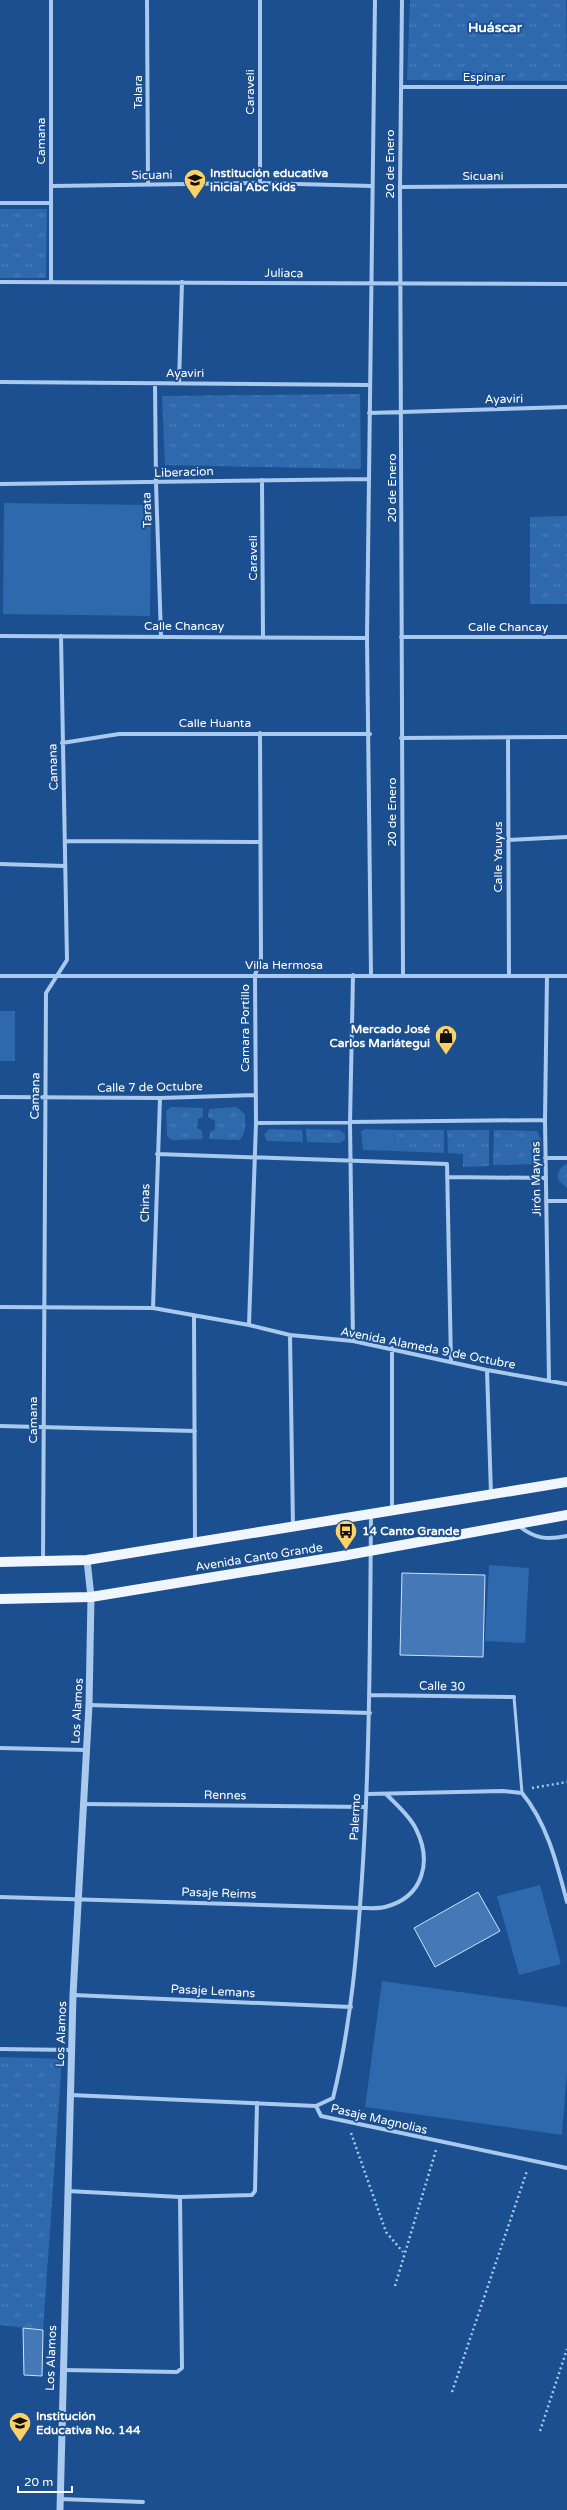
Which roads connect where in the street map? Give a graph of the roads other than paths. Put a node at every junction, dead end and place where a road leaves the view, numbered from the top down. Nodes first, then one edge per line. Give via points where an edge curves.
1 (51, 0) edge
2 (148, 0) edge
3 (260, 0) edge
4 (375, 0) edge
5 (402, 0) edge
6 (401, 87) junction
7 (567, 88) edge
8 (260, 183) junction
9 (148, 185) junction
10 (52, 186) junction
11 (372, 186) junction
12 (567, 186) edge
13 (400, 187) junction
14 (0, 203) edge
15 (51, 203) junction
16 (0, 282) edge
17 (51, 282) junction
18 (182, 282) junction
19 (371, 283) junction
20 (400, 283) junction
21 (567, 284) edge
22 (0, 382) edge
23 (179, 382) junction
24 (155, 383) junction
25 (370, 385) junction
26 (567, 407) edge
27 (402, 412) junction
28 (369, 413) junction
29 (368, 479) junction
30 (262, 480) junction
31 (156, 483) junction
32 (0, 484) edge
33 (0, 636) edge
34 (61, 636) junction
35 (161, 636) junction
36 (263, 636) junction
37 (401, 637) junction
38 (567, 637) edge
39 (368, 638) junction
40 (260, 733) junction
41 (370, 734) junction
42 (567, 737) edge
43 (401, 738) junction
44 (508, 738) junction
45 (62, 743) junction
46 (567, 837) edge
47 (508, 840) junction
48 (65, 841) junction
49 (260, 842) junction
50 (0, 864) edge
51 (65, 866) junction
52 (255, 975) junction
53 (353, 975) junction
54 (0, 976) edge
55 (56, 976) junction
56 (371, 976) junction
57 (403, 976) junction
58 (509, 976) junction
59 (547, 976) junction
60 (567, 976) edge
61 (255, 1095) junction
62 (0, 1097) edge
63 (45, 1097) junction
64 (160, 1098) junction
65 (545, 1120) junction
66 (256, 1123) junction
67 (350, 1123) junction
68 (157, 1154) junction
69 (254, 1158) junction
70 (545, 1158) junction
71 (567, 1158) edge
72 (351, 1160) junction
73 (447, 1176) junction
74 (546, 1178) junction
75 (546, 1201) junction
76 (567, 1201) edge
77 (0, 1307) edge
78 (42, 1308) junction
79 (153, 1308) junction
80 (194, 1315) junction
81 (249, 1325) junction
82 (290, 1335) junction
83 (353, 1341) junction
84 (392, 1348) junction
85 (451, 1362) junction
86 (488, 1370) junction
87 (548, 1381) junction
88 (567, 1384) edge
89 (0, 1426) edge
90 (43, 1426) junction
91 (195, 1431) junction
92 (567, 1482) edge
93 (492, 1494) junction
94 (392, 1512) junction
95 (371, 1515) junction
96 (567, 1515) edge
97 (518, 1524) junction
98 (293, 1526) junction
99 (567, 1536) edge
100 (195, 1541) junction
101 (371, 1551) junction
102 (87, 1560) junction
103 (0, 1562) edge
104 (43, 1562) junction
105 (91, 1597) junction
106 (0, 1599) edge
107 (370, 1695) junction
108 (514, 1697) joint
109 (88, 1705) junction
110 (370, 1713) junction
111 (0, 1748) edge
112 (86, 1750) junction
113 (522, 1793) junction
114 (367, 1794) junction
115 (386, 1794) junction
116 (83, 1804) junction
117 (366, 1807) junction
118 (0, 1897) edge
119 (78, 1899) junction
120 (567, 1902) edge
121 (360, 1908) junction
122 (74, 1995) junction
123 (351, 2008) junction
124 (0, 2049) edge
125 (72, 2050) junction
126 (71, 2095) junction
127 (257, 2103) junction
128 (316, 2106) junction
129 (567, 2168) edge
130 (68, 2191) junction
131 (180, 2197) junction
132 (62, 2370) junction
133 (60, 2499) junction
134 (143, 2502) dead end
135 (60, 2510) edge

1 - 10 street, Camana
2 - 9 street, Talara
3 - 8 street, Caraveli
4 - 11 street, 20 de Enero
5 - 6 street, 20 de Enero
6 - 7 street, Espinar
6 - 13 street, 20 de Enero
8 - 9 street, Sicuani
8 - 11 street, Sicuani
9 - 10 street, Sicuani
10 - 15 street, Camana
11 - 19 street, 20 de Enero
12 - 13 street, Sicuani
13 - 20 street, 20 de Enero
14 - 15 street
15 - 17 street, Camana
16 - 17 street, Juliaca
17 - 18 street, Juliaca
18 - 19 street, Juliaca
18 - 23 street
19 - 20 street, Juliaca
19 - 25 street, 20 de Enero
20 - 21 street, Juliaca
20 - 27 street, 20 de Enero
22 - 24 street, Ayaviri
23 - 24 street, Ayaviri
23 - 25 street, Ayaviri
24 - 31 street, Tarata
25 - 28 street, 20 de Enero
26 - 27 street, Ayaviri
27 - 28 street, Ayaviri
27 - 37 street, 20 de Enero
28 - 29 street, 20 de Enero
29 - 30 street, Liberacion
29 - 39 street, 20 de Enero
30 - 31 street, Liberacion
30 - 36 street, Caraveli
31 - 32 street, Liberacion
31 - 35 street, Tarata
33 - 34 street, Calle Chancay
34 - 35 street, Calle Chancay
34 - 45 street, Camana
35 - 36 street, Calle Chancay
36 - 39 street, Calle Chancay
37 - 38 street, Calle Chancay
37 - 43 street, 20 de Enero
39 - 41 street, 20 de Enero
40 - 41 street, Calle Huanta
40 - 45 street, Calle Huanta via 119,734
40 - 49 street, Camara Portillo
41 - 56 street, 20 de Enero
42 - 44 street
43 - 44 street
43 - 57 street, 20 de Enero
44 - 47 street, Calle Yauyus
45 - 48 street, Camana
46 - 47 street
47 - 58 street, Calle Yauyus
48 - 49 street
48 - 51 street, Camana
49 - 52 street, Camara Portillo via 261,958
50 - 51 street
51 - 55 street, Camana via 67,960
52 - 53 street, Villa Hermosa
52 - 55 street, Villa Hermosa
52 - 61 street, Camara Portillo
53 - 56 street, Villa Hermosa
53 - 67 street
54 - 55 street, Villa Hermosa
55 - 63 street, Camana via 46,993
56 - 57 street, Villa Hermosa
57 - 58 street, Villa Hermosa
58 - 59 street, Villa Hermosa
59 - 60 street, Villa Hermosa
59 - 65 street, Jirón Maynas
61 - 64 street, Calle 7 de Octubre
61 - 66 street, Camara Portillo
62 - 63 street, Calle 7 de Octubre
63 - 64 street, Calle 7 de Octubre
63 - 78 street, Camana
64 - 68 street, Chinas
65 - 67 street
65 - 70 street, Jirón Maynas
66 - 67 street
66 - 69 street, Camara Portillo
67 - 72 street
68 - 69 street
68 - 79 street, Chinas
69 - 72 street
69 - 81 street, Camara Portillo
70 - 71 street
70 - 74 street, Jirón Maynas
72 - 73 street via 447,1164
72 - 83 street
73 - 74 street
73 - 85 street
74 - 75 street, Jirón Maynas
75 - 76 street
75 - 87 street, Jirón Maynas
77 - 78 street, Avenida Alameda 9 de Octubre
78 - 79 street, Avenida Alameda 9 de Octubre
78 - 90 street, Camana
79 - 80 street, Avenida Alameda 9 de Octubre
80 - 81 street, Avenida Alameda 9 de Octubre
80 - 91 street
81 - 82 street, Avenida Alameda 9 de Octubre
82 - 83 street, Avenida Alameda 9 de Octubre
82 - 98 street
83 - 84 street, Avenida Alameda 9 de Octubre
84 - 85 street, Avenida Alameda 9 de Octubre
84 - 94 street
85 - 86 street, Avenida Alameda 9 de Octubre
86 - 87 street, Avenida Alameda 9 de Octubre
86 - 93 street
87 - 88 street, Avenida Alameda 9 de Octubre
89 - 90 street
90 - 91 street
90 - 104 street, Camana
91 - 100 street
92 - 93 main road, Avenida Canto Grande
93 - 94 main road, Avenida Canto Grande
94 - 95 main road, Avenida Canto Grande
95 - 98 main road, Avenida Canto Grande
95 - 101 street, Palermo
96 - 97 main road, Avenida Canto Grande
97 - 99 street via 531,1535 548,1539
97 - 101 main road, Avenida Canto Grande
98 - 100 main road, Avenida Canto Grande
100 - 102 main road, Avenida Canto Grande
101 - 105 main road, Avenida Canto Grande
101 - 107 street, Palermo
102 - 104 main road, Avenida Canto Grande
102 - 105 street, Los Alamos
103 - 104 main road, Avenida Canto Grande
105 - 106 main road, Avenida Canto Grande
105 - 109 street, Los Alamos
107 - 108 street, Calle 30
107 - 110 street, Palermo
108 - 113 lane
109 - 110 street
109 - 112 street, Los Alamos
110 - 114 street, Palermo
111 - 112 street
112 - 116 street, Los Alamos
113 - 115 street via 503,1791
113 - 120 street via 535,1809 546,1834
114 - 115 street
114 - 117 street, Palermo
115 - 121 street, Pasaje Reims via 416,1828 425,1852 424,1871 416,1888 402,1900 385,1907
116 - 117 street, Rennes
116 - 119 street, Los Alamos
117 - 121 street, Palermo
118 - 119 street, Pasaje Reims
119 - 121 street, Pasaje Reims
119 - 122 street, Los Alamos
121 - 123 street, Palermo
122 - 123 street, Pasaje Lemans
122 - 125 street, Los Alamos
123 - 128 street, Palermo via 333,2098
124 - 125 street
125 - 126 street, Los Alamos
126 - 127 street, Pasaje Magnolias
126 - 130 street, Los Alamos
127 - 128 street, Pasaje Magnolias
127 - 131 street via 256,2191 248,2196
128 - 129 street, Pasaje Magnolias via 321,2116
130 - 131 street
130 - 132 street, Los Alamos
131 - 132 street via 182,2368 177,2372
132 - 133 street, Los Alamos
133 - 134 street
133 - 135 street, Los Alamos

